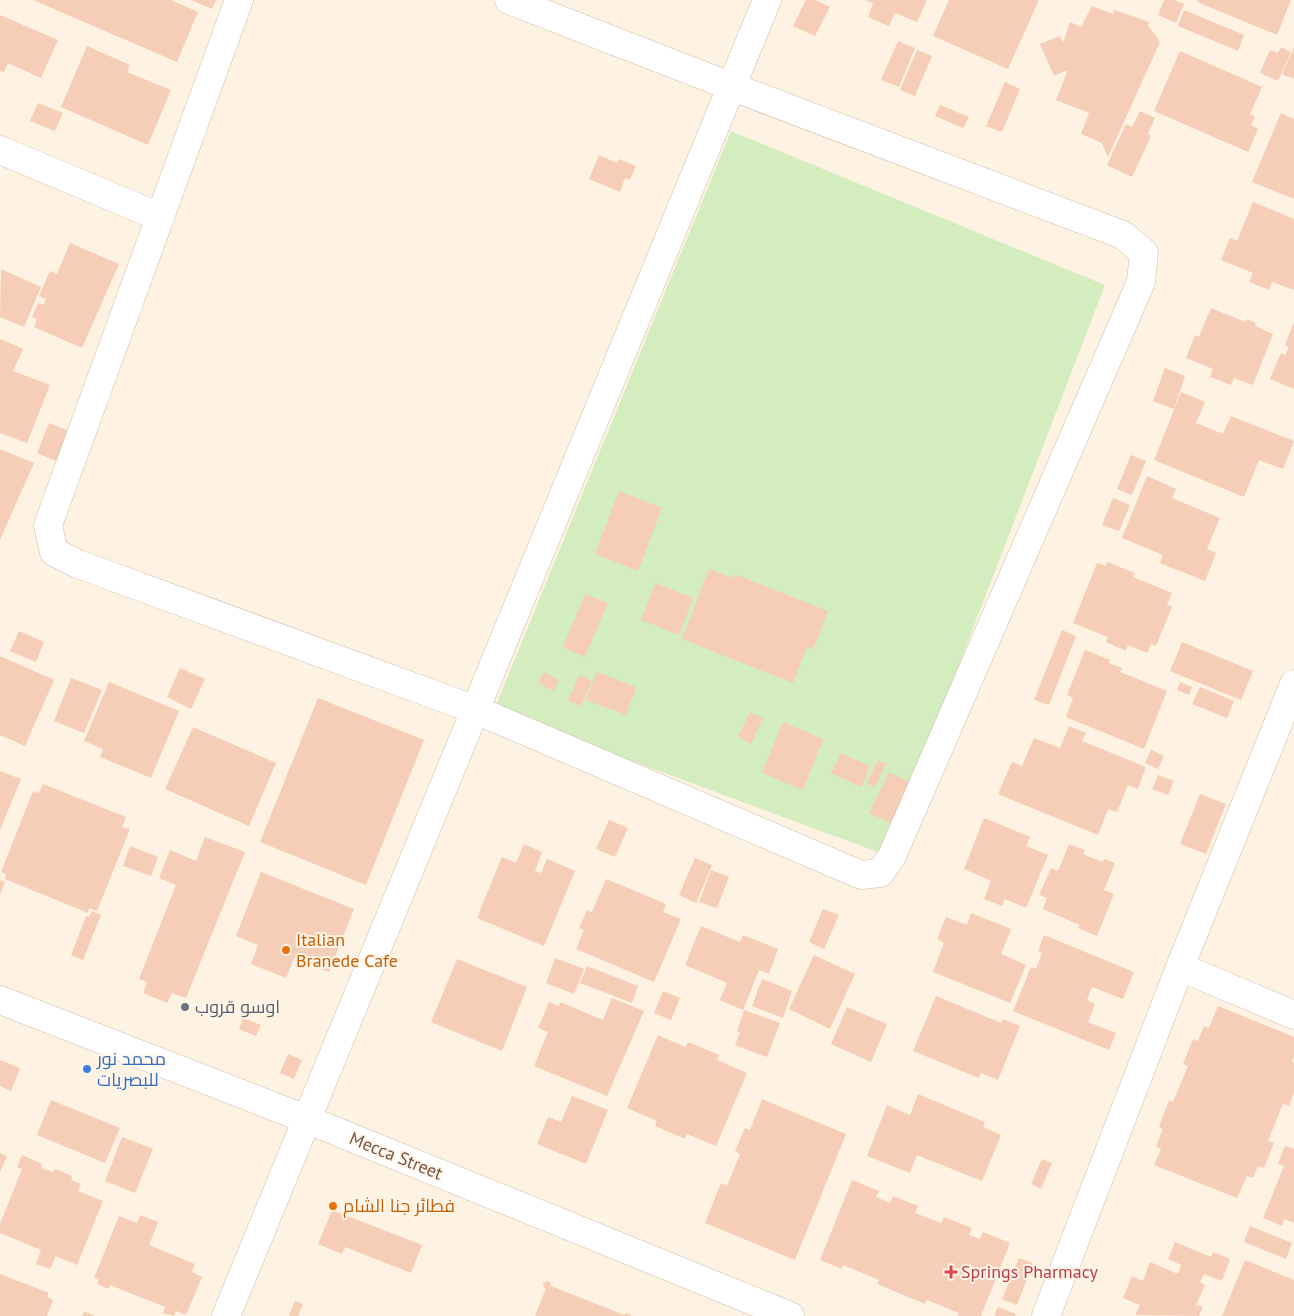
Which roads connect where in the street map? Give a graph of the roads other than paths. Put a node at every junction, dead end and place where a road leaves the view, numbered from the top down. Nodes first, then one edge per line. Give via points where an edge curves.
1 (239, 0) edge
2 (509, 0) edge
3 (767, 0) edge
4 (730, 86) junction
5 (0, 150) edge
6 (160, 216) junction
7 (1294, 684) edge
8 (476, 710) junction
9 (1180, 968) junction
10 (0, 1000) edge
11 (1294, 1015) edge
12 (306, 1119) junction
13 (226, 1316) edge
14 (790, 1316) edge
15 (1046, 1316) edge

1 - 6 street
2 - 4 street
3 - 4 street
4 - 8 street
4 - 8 street via 1123,235 1144,253 1141,282 892,856 880,873 861,875
5 - 6 street
6 - 8 street via 48,525 54,552 78,564
7 - 9 street
8 - 12 street
9 - 11 street
9 - 15 street
10 - 12 street, Mecca Street
12 - 13 street
12 - 14 street, Mecca Street

